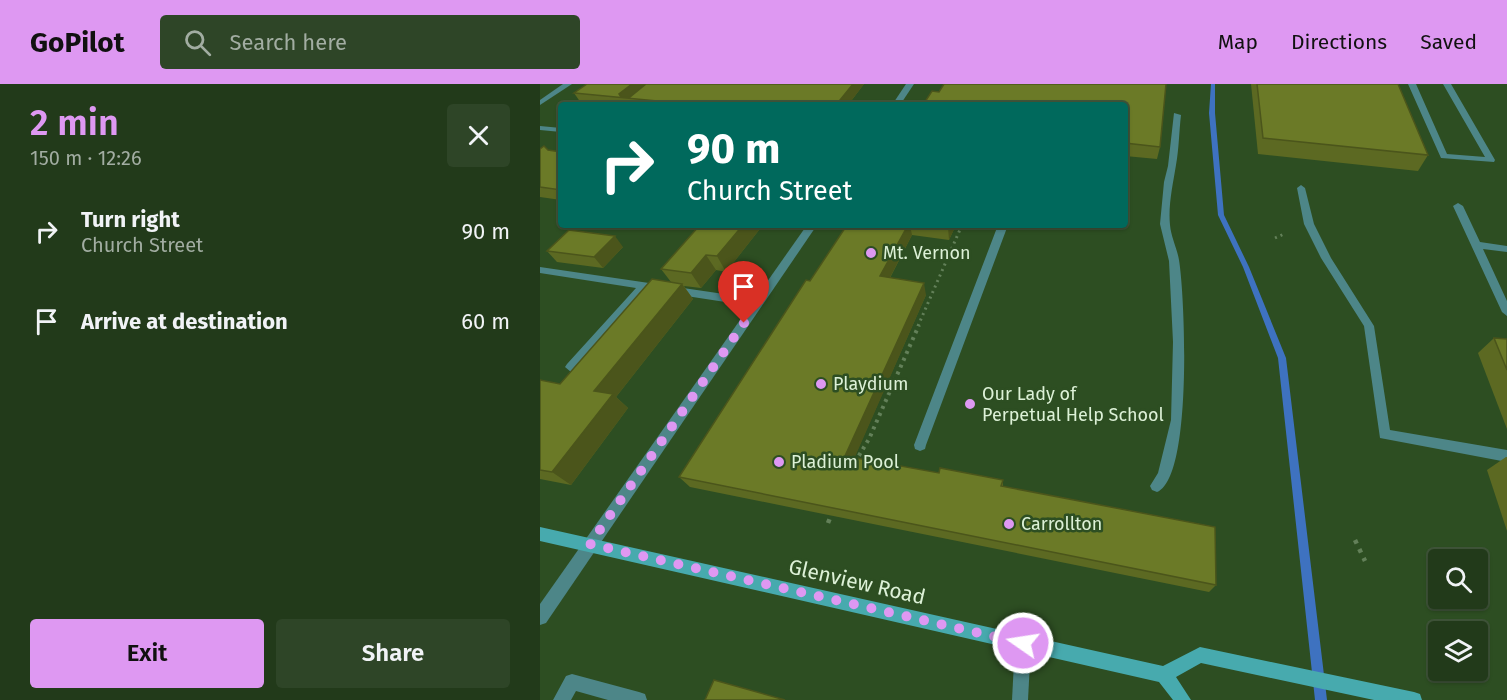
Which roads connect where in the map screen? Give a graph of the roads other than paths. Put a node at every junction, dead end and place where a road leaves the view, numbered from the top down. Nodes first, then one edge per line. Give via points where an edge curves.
1 (568, 84) edge
2 (910, 84) edge
3 (1412, 84) edge
4 (1447, 84) edge
5 (898, 102) edge
6 (540, 103) edge
7 (1177, 115) dead end
8 (540, 128) edge
9 (558, 130) edge
10 (1301, 188) dead end
11 (1458, 206) dead end
12 (810, 228) edge
13 (1002, 228) edge
14 (1476, 245) junction
15 (1507, 249) edge
16 (540, 270) edge
17 (644, 286) junction
18 (758, 303) junction
19 (1507, 312) edge
20 (571, 367) edge
21 (920, 445) dead end
22 (1507, 456) edge
23 (1157, 486) dead end
24 (540, 534) edge
25 (590, 544) junction
26 (540, 617) edge
27 (1023, 643) junction
28 (1164, 675) junction
29 (1409, 699) edge
30 (561, 700) edge
31 (639, 700) edge
32 (1020, 700) edge
33 (1183, 700) edge

1 - 6 street
2 - 5 street
3 - 4 street via 1443,156 1491,160
7 - 23 street via 1165,224 1174,261 1179,342 1177,420 1164,475
8 - 9 street
10 - 22 street via 1309,224 1369,326 1384,434
11 - 14 street
12 - 18 street
13 - 21 street
14 - 15 street
14 - 19 street
16 - 17 street
17 - 18 street
17 - 20 street
18 - 25 street
24 - 25 main road, Glenview Road
25 - 26 street
25 - 27 main road, Glenview Road
27 - 28 main road, Glenview Road
27 - 32 street
28 - 29 main road via 1200,655
28 - 33 main road
30 - 31 street via 572,682

